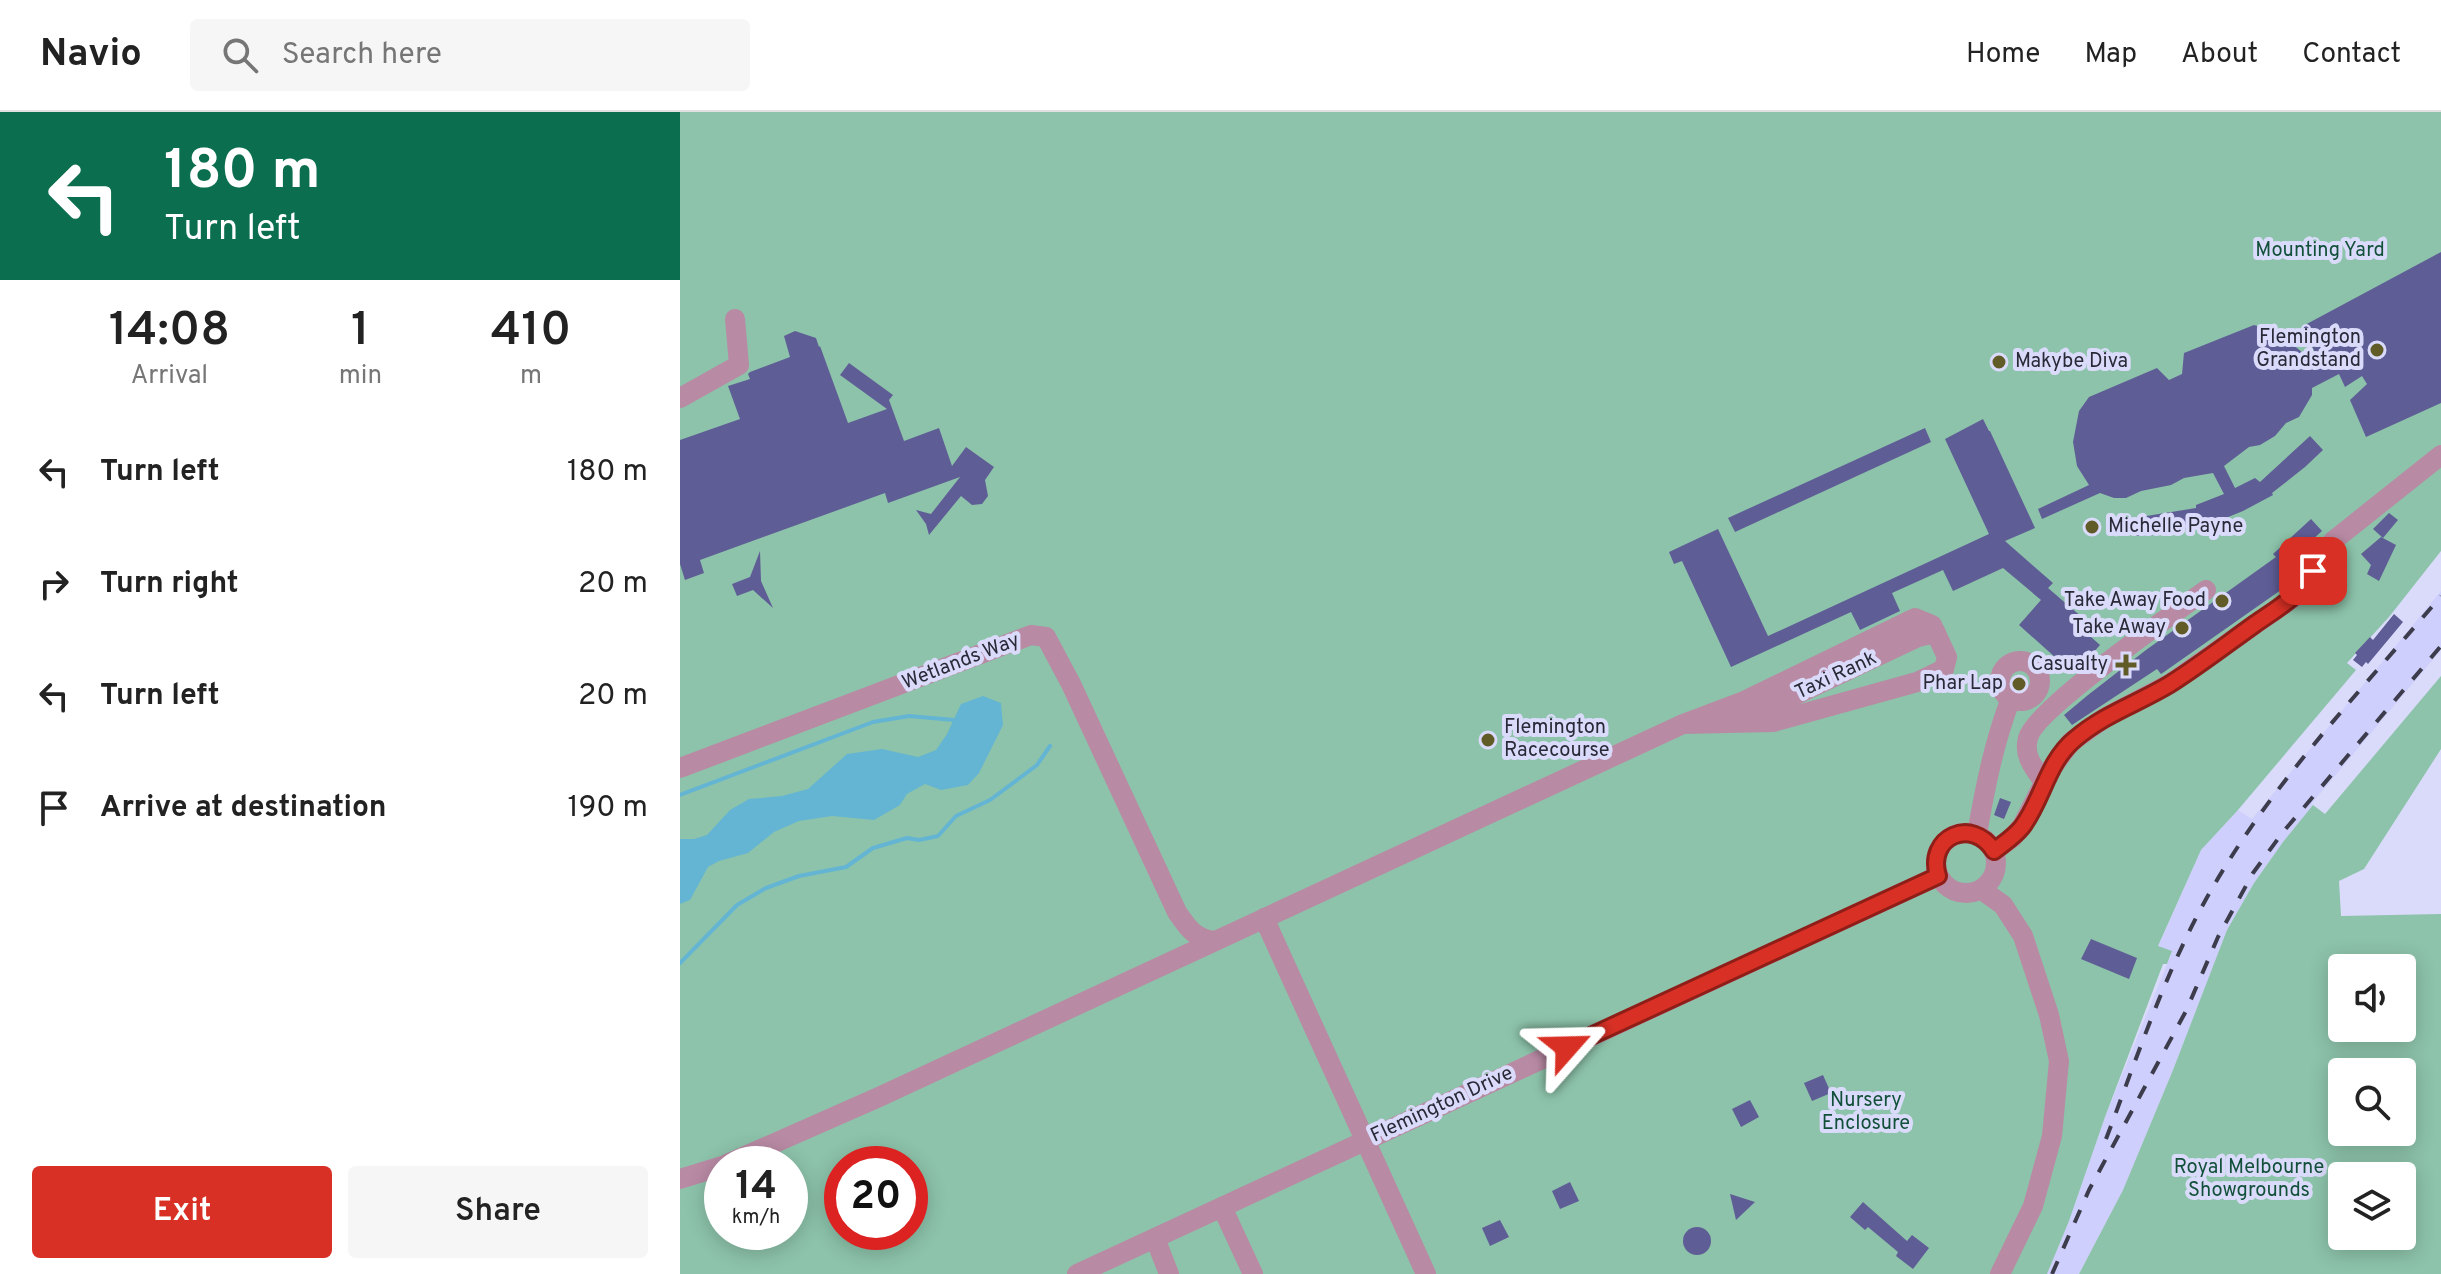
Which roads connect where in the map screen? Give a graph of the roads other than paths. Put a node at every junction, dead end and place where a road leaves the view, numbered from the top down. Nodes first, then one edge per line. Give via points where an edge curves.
1 (735, 319) dead end
2 (680, 398) edge
3 (2441, 455) edge
4 (2206, 590) dead end
5 (1936, 633) junction
6 (2011, 698) dead end
7 (1737, 723) junction
8 (1683, 724) junction
9 (680, 768) edge
10 (2044, 782) junction
11 (1977, 834) junction
12 (1994, 851) junction
13 (1938, 876) junction
14 (1982, 890) junction
15 (1264, 918) junction
16 (1214, 941) junction
17 (1366, 1140) junction
18 (767, 1146) edge
19 (704, 1171) edge
20 (680, 1179) edge
21 (1222, 1207) junction
22 (1155, 1238) junction
23 (1077, 1274) edge
24 (1169, 1274) edge
25 (1253, 1274) edge
26 (1426, 1274) edge
27 (2000, 1274) edge

1 - 2 lane via 739,365
3 - 10 lane via 2333,541 2297,595 2171,683 2085,731 2071,742
4 - 10 lane via 2058,701 2033,726 2028,756
5 - 7 lane, Taxi Rank
5 - 7 lane via 1947,657 1944,669 1917,682 1773,722
5 - 8 lane via 1932,625 1915,618 1744,701
6 - 11 lane
7 - 8 lane
8 - 15 lane
9 - 16 lane, Wetlands Way via 1031,635 1046,637 1177,912 1201,939
10 - 12 lane via 2022,826
11 - 12 lane
11 - 13 lane via 1958,834 1943,844 1936,860
12 - 14 lane via 1997,868
13 - 14 lane via 1952,891
13 - 17 lane, Flemington Drive
14 - 27 lane via 2003,905 2023,936 2059,1061 2052,1136 2033,1206
15 - 16 lane
15 - 17 lane
16 - 18 lane
17 - 21 lane, Flemington Drive
17 - 26 lane
19 - 20 lane
21 - 22 lane, Flemington Drive
21 - 25 lane
22 - 23 lane, Flemington Drive
22 - 24 lane

